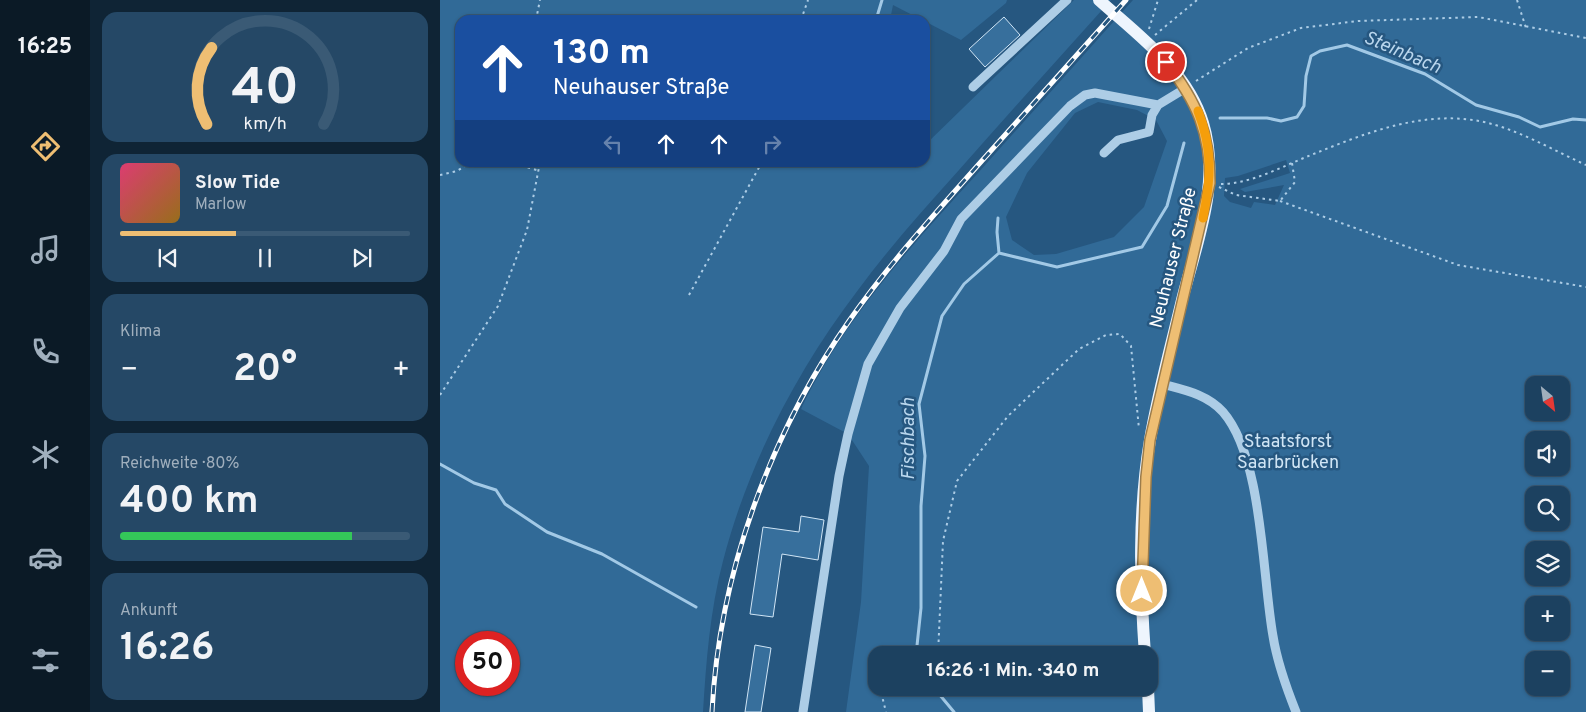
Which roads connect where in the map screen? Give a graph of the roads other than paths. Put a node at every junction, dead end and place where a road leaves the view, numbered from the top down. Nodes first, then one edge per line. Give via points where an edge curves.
1 (1068, 0) edge
2 (1099, 0) edge
3 (973, 87) dead end
4 (1186, 88) junction
5 (1158, 105) junction
6 (1104, 153) dead end
7 (1162, 384) junction
8 (1145, 646) edge
9 (1149, 696) edge
10 (803, 712) edge
11 (1150, 712) edge
12 (1296, 712) edge

1 - 3 street
2 - 4 main road, Neuhauser Straße via 1166,62
4 - 5 street
4 - 7 main road, Neuhauser Straße via 1202,122 1210,183
5 - 6 street via 1152,114 1149,132 1118,140
5 - 10 street via 1095,93 1085,95 1070,106 961,219 944,251 900,308 868,364 848,434 830,526
7 - 8 main road, Neuhauser Straße via 1146,477 1143,540
7 - 12 street via 1198,394 1222,411 1239,435 1251,472 1273,636
9 - 11 main road

